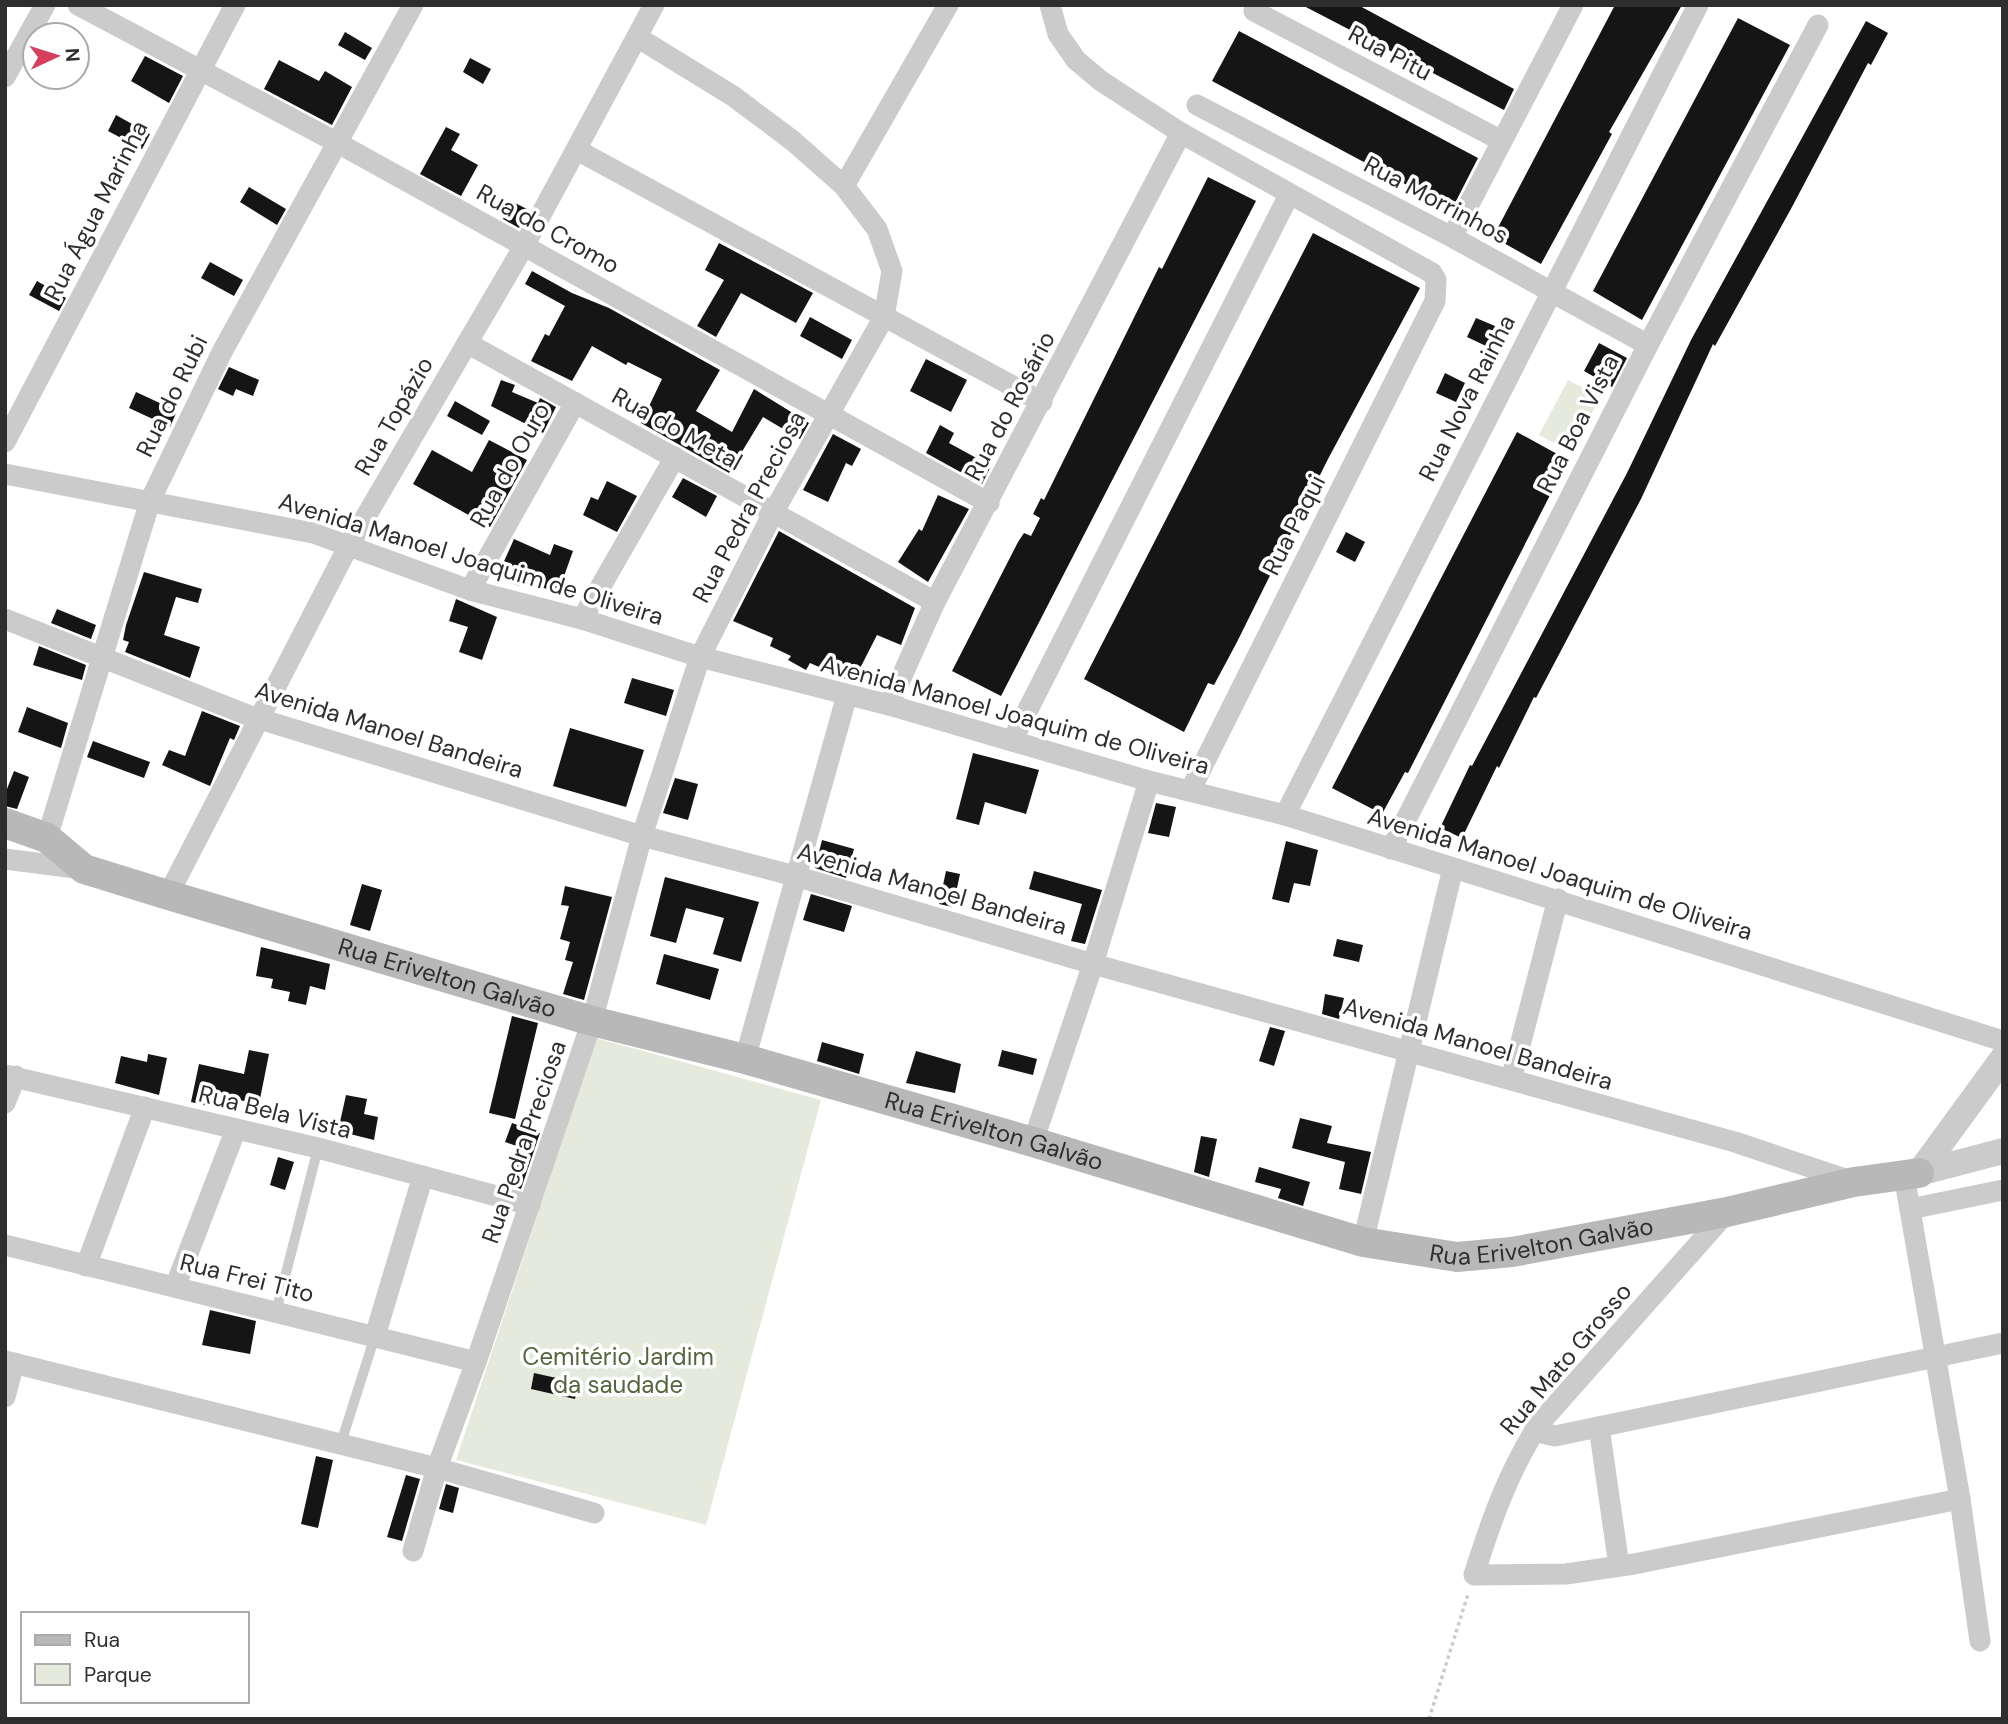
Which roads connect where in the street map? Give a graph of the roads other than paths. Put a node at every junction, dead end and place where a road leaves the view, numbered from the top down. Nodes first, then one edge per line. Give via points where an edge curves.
1 (45, 5) edge
2 (78, 5) edge
3 (234, 5) edge
4 (413, 5) edge
5 (654, 5) edge
6 (948, 5) edge
7 (1050, 5) edge
8 (1573, 5) edge
9 (1698, 5) edge
10 (1254, 11) dead end
11 (1818, 25) dead end
12 (637, 37) junction
13 (200, 68) junction
14 (5, 77) edge
15 (1197, 105) dead end
16 (1181, 133) junction
17 (1502, 141) junction
18 (336, 142) junction
19 (577, 150) junction
20 (844, 186) junction
21 (1289, 195) junction
22 (1452, 237) junction
23 (524, 246) junction
24 (1550, 291) junction
25 (884, 317) junction
26 (467, 343) junction
27 (1648, 345) junction
28 (1042, 402) junction
29 (575, 403) junction
30 (828, 414) junction
31 (5, 442) edge
32 (675, 457) junction
33 (5, 474) edge
34 (150, 501) junction
35 (989, 503) junction
36 (773, 513) junction
37 (348, 547) junction
38 (470, 590) junction
39 (935, 602) junction
40 (5, 619) edge
41 (582, 619) junction
42 (700, 657) junction
43 (104, 658) junction
44 (847, 695) junction
45 (889, 705) junction
46 (257, 718) junction
47 (1012, 741) junction
48 (1149, 781) junction
49 (1191, 791) junction
50 (1285, 816) junction
51 (5, 822) edge
52 (642, 836) junction
53 (47, 838) junction
54 (1391, 849) junction
55 (5, 859) edge
56 (1453, 868) junction
57 (84, 869) junction
58 (795, 876) junction
59 (168, 895) junction
60 (1558, 899) junction
61 (1093, 964) junction
62 (592, 1021) junction
63 (2003, 1041) edge
64 (1409, 1053) junction
65 (2003, 1058) edge
66 (745, 1059) junction
67 (10, 1076) edge
68 (1511, 1080) junction
69 (5, 1103) edge
70 (145, 1107) junction
71 (236, 1129) junction
72 (1033, 1142) junction
73 (318, 1148) junction
74 (2003, 1151) edge
75 (1912, 1174) junction
76 (423, 1176) junction
77 (1854, 1182) junction
78 (2003, 1190) edge
79 (530, 1205) junction
80 (1910, 1209) junction
81 (1727, 1212) junction
82 (1363, 1242) junction
83 (5, 1245) edge
84 (86, 1266) junction
85 (175, 1287) junction
86 (276, 1312) junction
87 (375, 1336) junction
88 (2003, 1343) edge
89 (1936, 1359) junction
90 (9, 1362) edge
91 (476, 1362) junction
92 (5, 1397) edge
93 (1599, 1427) junction
94 (1534, 1431) junction
95 (341, 1443) junction
96 (437, 1468) junction
97 (1960, 1499) junction
98 (594, 1513) dead end
99 (413, 1551) dead end
100 (1619, 1566) junction
101 (1980, 1641) dead end

1 - 14 street
2 - 13 street, Rua do Cromo
3 - 13 street, Rua Água Marinha
4 - 18 street, Rua do Rubi
5 - 12 street, Rua Topázio
6 - 20 street
7 - 16 street via 1058,34 1076,60 1101,82
8 - 17 street
9 - 24 street, Rua Nova Rainha
10 - 17 street, Rua Pitu
11 - 27 street, Rua Boa Vista
12 - 19 street, Rua Topázio
12 - 20 street via 733,96
13 - 18 street, Rua do Cromo
13 - 31 street, Rua Água Marinha
15 - 22 street, Rua Morrinhos
16 - 21 street
16 - 28 street, Rua do Rosário
17 - 22 street
18 - 23 street, Rua do Cromo
18 - 34 street, Rua do Rubi via 222,352
19 - 23 street, Rua Topázio
19 - 25 street
20 - 25 street, Rua Pedra Preciosa via 877,229 892,271
21 - 47 street
21 - 49 street, Rua Paqui via 1432,273 1435,302
22 - 24 street, Rua Morrinhos
23 - 26 street, Rua Topázio
23 - 30 street, Rua do Cromo
24 - 27 street, Rua Morrinhos
24 - 50 street, Rua Nova Rainha
25 - 28 street
25 - 30 street, Rua Pedra Preciosa
26 - 29 street, Rua do Metal
26 - 37 street, Rua Topázio
27 - 54 street, Rua Boa Vista
28 - 35 street, Rua do Rosário
29 - 32 street, Rua do Metal
29 - 38 street, Rua do Ouro
30 - 35 street, Rua do Cromo
30 - 36 street, Rua Pedra Preciosa
32 - 36 street, Rua do Metal
32 - 41 street
33 - 34 street, Avenida Manoel Joaquim de Oliveira
34 - 37 street, Avenida Manoel Joaquim de Oliveira via 313,533
34 - 43 street, Rua do Rubi
35 - 39 street, Rua do Rosário
36 - 39 street, Rua do Metal
36 - 42 street, Rua Pedra Preciosa
37 - 38 street, Avenida Manoel Joaquim de Oliveira
37 - 46 street, Rua Topázio
38 - 41 street, Avenida Manoel Joaquim de Oliveira
39 - 45 street, Rua do Rosário
40 - 43 street, Avenida Manoel Bandeira
41 - 42 street, Avenida Manoel Joaquim de Oliveira
42 - 44 street, Avenida Manoel Joaquim de Oliveira
42 - 52 street, Rua Pedra Preciosa
43 - 46 street, Avenida Manoel Bandeira
43 - 53 street, Rua do Rubi
44 - 45 street, Avenida Manoel Joaquim de Oliveira
44 - 58 street
45 - 47 street, Avenida Manoel Joaquim de Oliveira
46 - 52 street, Avenida Manoel Bandeira
46 - 59 street, Rua Topázio
47 - 48 street, Avenida Manoel Joaquim de Oliveira
48 - 49 street, Avenida Manoel Joaquim de Oliveira
48 - 61 street
49 - 50 street, Avenida Manoel Joaquim de Oliveira
50 - 54 street, Avenida Manoel Joaquim de Oliveira
51 - 53 main road, Rua Erivelton Galvão
52 - 58 street, Avenida Manoel Bandeira
52 - 62 street, Rua Pedra Preciosa
53 - 57 main road, Rua Erivelton Galvão
54 - 56 street, Avenida Manoel Joaquim de Oliveira
55 - 57 street
56 - 60 street, Avenida Manoel Joaquim de Oliveira
56 - 64 street
57 - 59 main road, Rua Erivelton Galvão
58 - 61 street, Avenida Manoel Bandeira
58 - 66 street
59 - 62 main road, Rua Erivelton Galvão
60 - 63 street, Avenida Manoel Joaquim de Oliveira
60 - 68 street
61 - 64 street, Avenida Manoel Bandeira
61 - 72 street
62 - 66 main road, Rua Erivelton Galvão
62 - 79 street, Rua Pedra Preciosa
64 - 68 street, Avenida Manoel Bandeira
64 - 82 street
65 - 75 street
66 - 72 main road, Rua Erivelton Galvão
67 - 69 street
67 - 70 street, Rua Bela Vista
68 - 77 street, Avenida Manoel Bandeira via 1735,1142
70 - 71 street, Rua Bela Vista
70 - 84 street
71 - 73 street, Rua Bela Vista
71 - 85 street
72 - 82 main road, Rua Erivelton Galvão
73 - 76 street, Rua Bela Vista
73 - 86 lane
74 - 75 street, Rua Erivelton Galvão
75 - 77 main road, Rua Erivelton Galvão
75 - 80 street
76 - 79 street, Rua Bela Vista
76 - 87 street
77 - 81 main road, Rua Erivelton Galvão
78 - 80 street
79 - 91 street, Rua Pedra Preciosa
80 - 89 street
81 - 82 main road, Rua Erivelton Galvão via 1512,1252 1457,1257
81 - 94 street, Rua Mato Grosso
83 - 84 street, Rua Frei Tito
84 - 85 street, Rua Frei Tito
85 - 86 street, Rua Frei Tito
86 - 87 street, Rua Frei Tito
87 - 91 street, Rua Frei Tito
87 - 95 lane
88 - 89 street
89 - 93 street
89 - 97 street
90 - 92 street
90 - 95 street
91 - 96 street, Rua Pedra Preciosa
93 - 94 street via 1555,1436
93 - 100 street
94 - 100 street, Rua Mato Grosso via 1498,1499 1474,1575 1566,1573
95 - 96 street
96 - 98 street
96 - 99 street, Rua Pedra Preciosa
97 - 100 street
97 - 101 street

